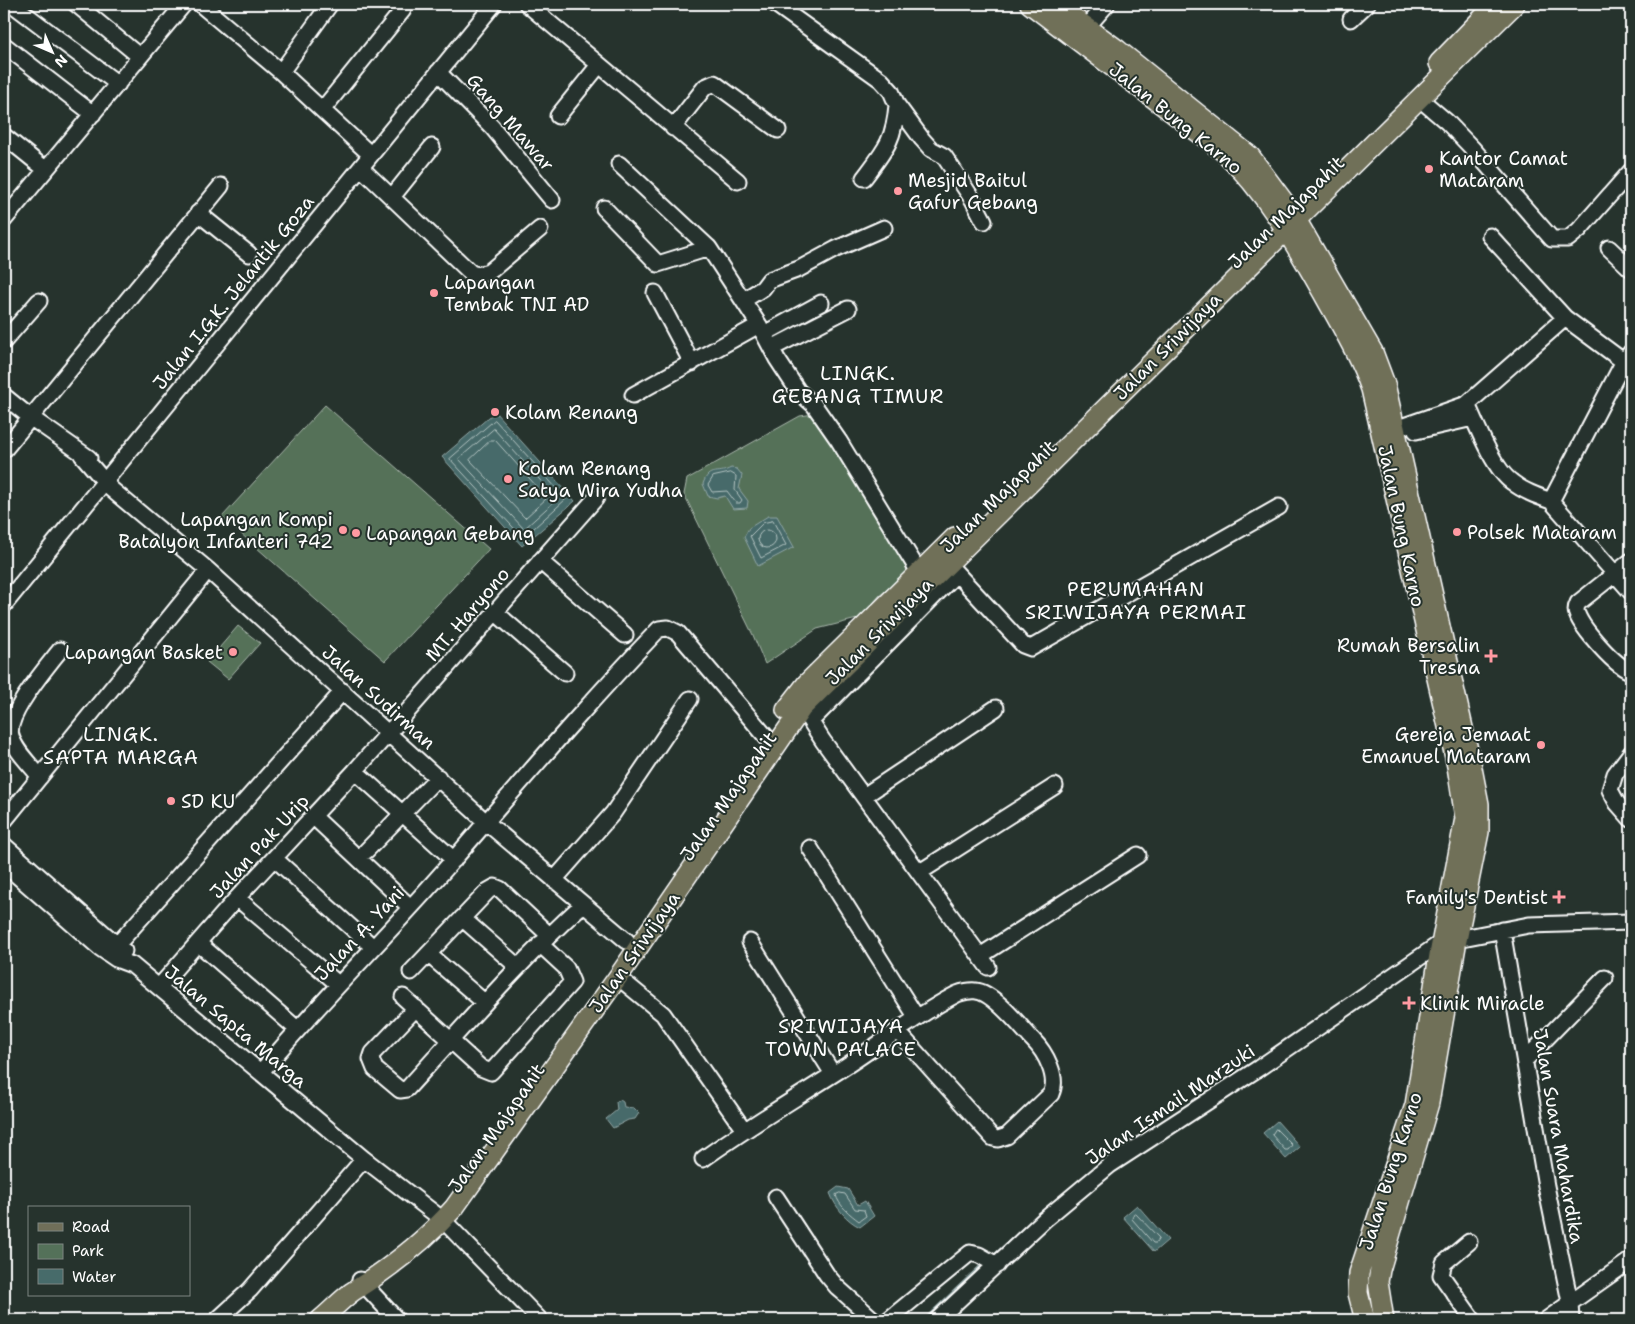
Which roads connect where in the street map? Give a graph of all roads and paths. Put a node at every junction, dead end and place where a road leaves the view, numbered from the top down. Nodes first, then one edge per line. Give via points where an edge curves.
1 (12, 4) edge
2 (76, 4) edge
3 (184, 4) edge
4 (200, 4) edge
5 (330, 4) edge
6 (528, 4) edge
7 (775, 4) edge
8 (1030, 4) edge
9 (1056, 4) edge
10 (1107, 4) edge
11 (1367, 4) edge
12 (1496, 4) edge
13 (1515, 4) edge
14 (484, 7) edge
15 (403, 10) dead end
16 (1351, 19) dead end
17 (1485, 25) junction
18 (1087, 27) junction
19 (4, 45) edge
20 (139, 56) junction
21 (1113, 56) junction
22 (599, 65) junction
23 (282, 72) junction
24 (438, 72) junction
25 (118, 84) junction
26 (1420, 99) junction
27 (898, 105) junction
28 (323, 109) junction
29 (92, 114) junction
30 (558, 116) dead end
31 (673, 128) junction
32 (778, 130) dead end
33 (4, 136) edge
34 (432, 147) dead end
35 (371, 155) junction
36 (620, 164) dead end
37 (360, 168) junction
38 (45, 169) junction
39 (1631, 171) edge
40 (864, 178) dead end
41 (738, 181) dead end
42 (221, 186) dead end
43 (392, 197) junction
44 (552, 200) dead end
45 (604, 208) dead end
46 (198, 213) junction
47 (1287, 218) junction
48 (4, 220) edge
49 (984, 221) dead end
50 (884, 228) dead end
51 (540, 229) dead end
52 (1490, 236) dead end
53 (1610, 248) dead end
54 (249, 254) dead end
55 (713, 255) junction
56 (1631, 269) edge
57 (655, 293) dead end
58 (39, 300) dead end
59 (744, 300) junction
60 (821, 303) dead end
61 (848, 308) dead end
62 (1565, 318) junction
63 (762, 329) junction
64 (4, 340) edge
65 (772, 348) junction
66 (1629, 360) edge
67 (692, 363) junction
68 (1378, 387) junction
69 (633, 395) dead end
70 (4, 396) edge
71 (1467, 404) junction
72 (30, 417) junction
73 (1473, 418) junction
74 (1396, 434) junction
75 (4, 450) edge
76 (82, 454) junction
77 (114, 469) junction
78 (104, 482) junction
79 (596, 498) dead end
80 (1551, 501) junction
81 (1279, 507) dead end
82 (952, 559) junction
83 (1631, 561) edge
84 (540, 562) junction
85 (208, 570) junction
86 (1419, 571) junction
87 (1615, 574) junction
88 (923, 577) junction
89 (1631, 592) edge
90 (4, 605) edge
91 (495, 612) junction
92 (625, 635) dead end
93 (60, 650) dead end
94 (1631, 671) edge
95 (565, 673) dead end
96 (343, 691) junction
97 (690, 699) dead end
98 (996, 708) dead end
99 (807, 714) junction
100 (388, 734) junction
101 (768, 739) junction
102 (1631, 753) edge
103 (355, 771) junction
104 (40, 777) junction
105 (438, 777) junction
106 (1055, 786) dead end
107 (864, 796) junction
108 (403, 815) junction
109 (314, 817) junction
110 (1631, 818) edge
111 (4, 821) edge
112 (486, 822) junction
113 (4, 845) edge
114 (699, 848) junction
115 (810, 848) dead end
116 (366, 851) dead end
117 (1138, 855) dead end
118 (275, 858) junction
119 (454, 860) junction
120 (4, 864) edge
121 (920, 872) junction
122 (554, 880) junction
123 (237, 898) junction
124 (582, 905) junction
125 (410, 907) junction
126 (462, 918) junction
127 (1631, 922) edge
128 (1502, 930) junction
129 (544, 940) junction
130 (627, 941) junction
131 (1450, 941) junction
132 (750, 942) dead end
133 (198, 943) junction
134 (373, 947) junction
135 (113, 950) junction
136 (428, 954) junction
137 (518, 967) junction
138 (411, 972) dead end
139 (618, 977) junction
140 (1605, 978) dead end
141 (338, 984) junction
142 (159, 987) junction
143 (404, 996) dead end
144 (484, 1002) junction
145 (416, 1008) junction
146 (917, 1018) junction
147 (297, 1029) junction
148 (898, 1032) junction
149 (451, 1040) junction
150 (1525, 1060) junction
151 (262, 1072) junction
152 (833, 1074) junction
153 (744, 1130) junction
154 (364, 1159) junction
155 (703, 1159) dead end
156 (776, 1197) dead end
157 (439, 1217) junction
158 (1469, 1242) dead end
159 (1631, 1260) edge
160 (989, 1261) junction
161 (359, 1286) junction
162 (1570, 1302) junction
163 (218, 1320) edge
164 (320, 1320) edge
165 (397, 1320) edge
166 (540, 1320) edge
167 (874, 1320) edge
168 (888, 1320) edge
169 (937, 1320) edge
170 (1378, 1320) edge
171 (1474, 1320) edge
172 (1546, 1320) edge
173 (1571, 1320) edge

1 - 25 street
2 - 20 street
3 - 20 street
4 - 23 street
5 - 23 street
6 - 22 street
7 - 27 street via 886,85
8 - 21 main road, Jalan Bung Karno
9 - 18 main road
10 - 18 street
11 - 16 street
12 - 17 main road, Jalan Majapahit
13 - 17 main road, Jalan Sriwijaya
14 - 24 street, Jalan I.G.K. Jelantik Goza
15 - 28 street
17 - 26 main road, Jalan Sriwijaya
17 - 47 main road, Jalan Majapahit via 1412,90
18 - 21 main road
19 - 29 street
20 - 25 street
21 - 47 main road via 1250,156
22 - 30 street
22 - 31 street
23 - 28 street
24 - 35 street, Jalan I.G.K. Jelantik Goza
24 - 44 street, Gang Mawar via 492,127
25 - 29 street
26 - 39 street via 1472,148 1552,239 1568,239 1579,230
26 - 47 main road, Jalan Sriwijaya
27 - 40 street via 895,128 887,148
27 - 49 street via 929,146 944,156
28 - 35 street
29 - 38 street
31 - 32 street via 705,88 714,83
31 - 41 street
33 - 38 street
34 - 43 street
35 - 37 street, Jalan I.G.K. Jelantik Goza
36 - 55 street
37 - 43 street
37 - 77 street, Jalan I.G.K. Jelantik Goza
38 - 48 street
42 - 46 street
43 - 51 street via 471,273 478,275 489,272
45 - 55 street via 658,264
46 - 54 street
46 - 72 street
47 - 68 main road via 1373,352
47 - 82 main road, Jalan Sriwijaya
50 - 59 street via 769,280 764,288
52 - 62 street
53 - 56 street
55 - 59 street
57 - 67 street
58 - 64 street
59 - 63 street
60 - 63 street
61 - 65 street
62 - 66 street
62 - 71 street
63 - 65 street
63 - 67 street
65 - 88 street via 798,391 826,420
66 - 80 street
67 - 69 street
68 - 74 main road
68 - 86 main road, Jalan Bung Karno
70 - 72 street
71 - 73 street
71 - 74 street via 1415,422
72 - 75 street
72 - 76 street
73 - 74 street
73 - 80 street via 1488,452 1510,482
74 - 86 main road
76 - 77 street
76 - 78 street, Jalan Sudirman
77 - 78 street, Jalan I.G.K. Jelantik Goza
78 - 85 street, Jalan Sudirman
78 - 90 street, Jalan I.G.K. Jelantik Goza
79 - 84 street, MT. Haryono
80 - 87 street
81 - 82 street via 1031,648 1023,645
82 - 88 main road, Jalan Sriwijaya
82 - 99 street
83 - 87 street
84 - 91 street, MT. Haryono
84 - 92 street
85 - 96 street, Jalan Sudirman
85 - 104 street
86 - 131 main road via 1464,764 1479,804 1479,832
87 - 89 street
87 - 94 street via 1578,603 1576,612 1592,637 1622,668
88 - 99 main road, Jalan Sriwijaya
88 - 101 main road, Jalan Majapahit via 807,683
91 - 95 street
91 - 100 street, MT. Haryono
93 - 104 street via 22,701 14,715 10,733 14,744
96 - 100 street, Jalan Sudirman
96 - 135 street
97 - 122 street via 613,814
98 - 107 street
99 - 107 street via 822,741
99 - 114 main road, Jalan Sriwijaya
100 - 103 street, Jalan Pak Urip
100 - 105 street, Jalan Sudirman
101 - 112 street, Jalan A. Yani via 678,633 668,628 659,629
101 - 114 main road, Jalan Majapahit
102 - 110 street via 1615,774 1610,790
103 - 108 street
103 - 109 street, Jalan Pak Urip
104 - 111 street
105 - 108 street
105 - 112 street, Jalan Sudirman
106 - 121 street
107 - 121 street
108 - 116 street
108 - 119 street
109 - 118 street, Jalan Pak Urip
109 - 125 street
112 - 119 street, Jalan A. Yani
112 - 122 street, Jalan Sudirman
113 - 135 street
114 - 130 main road, Jalan Majapahit
114 - 139 main road, Jalan Sriwijaya
115 - 146 street
117 - 121 street via 984,961
118 - 123 street, Jalan Pak Urip
118 - 134 street
119 - 125 street, Jalan A. Yani
120 - 135 street, Jalan Sapta Marga
122 - 124 street, Jalan Sudirman
123 - 133 street, Jalan Pak Urip
123 - 141 street
124 - 129 street
124 - 130 street, Jalan Sudirman
125 - 134 street, Jalan A. Yani
126 - 129 street via 488,891 500,889
126 - 136 street
126 - 137 street
127 - 128 street via 1529,925
128 - 131 street
128 - 150 street, Jalan Suara Mahardika
129 - 137 street
129 - 149 street via 566,968 572,982 496,1068 486,1072
130 - 157 main road, Jalan Majapahit
131 - 160 street, Jalan Ismail Marzuki via 1110,1165
131 - 170 main road via 1428,1070 1429,1103 1390,1206 1379,1276
132 - 152 street
133 - 142 street, Jalan Pak Urip
133 - 147 street
134 - 141 street, Jalan A. Yani
135 - 142 street, Jalan Sapta Marga
136 - 138 street
136 - 144 street
137 - 144 street
139 - 153 street via 663,1014
139 - 157 main road, Jalan Sriwijaya
140 - 150 street
141 - 147 street, Jalan A. Yani
142 - 151 street, Jalan Sapta Marga
143 - 145 street
144 - 149 street
145 - 149 street
145 - 149 street via 371,1059 376,1069 395,1088 407,1089
146 - 148 street
146 - 148 street via 960,993 982,992 1043,1050 1054,1082 1051,1094 1003,1138 993,1138
147 - 151 street, Jalan A. Yani
148 - 152 street
150 - 162 street, Jalan Suara Mahardika
151 - 154 street, Jalan Sapta Marga
152 - 153 street
153 - 155 street
154 - 157 street, Jalan Sapta Marga
154 - 163 street via 250,1290
156 - 167 street via 827,1275
157 - 161 main road, Jalan Majapahit
157 - 166 street, Jalan Sapta Marga
158 - 171 street via 1444,1263 1441,1275
159 - 162 street
160 - 168 street via 970,1253
160 - 169 street, Jalan Ismail Marzuki
161 - 164 main road
161 - 165 street
162 - 172 street
162 - 173 street, Jalan Suara Mahardika

